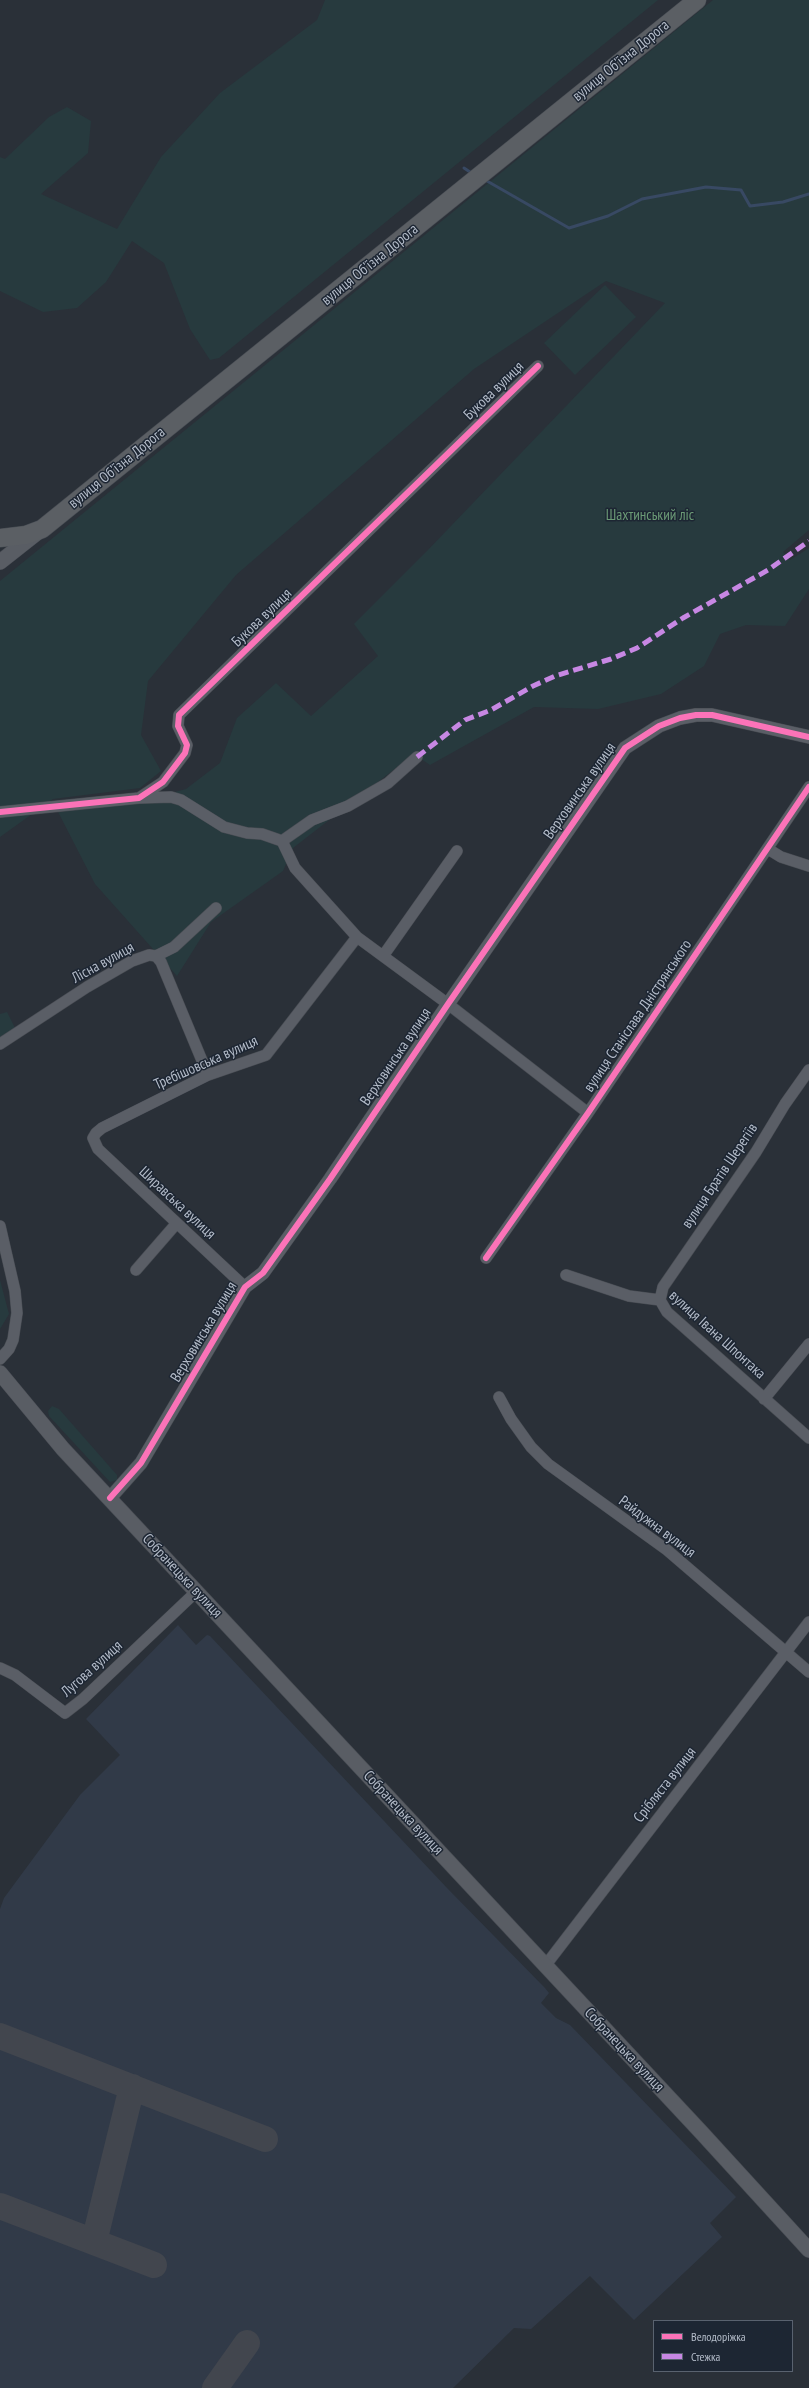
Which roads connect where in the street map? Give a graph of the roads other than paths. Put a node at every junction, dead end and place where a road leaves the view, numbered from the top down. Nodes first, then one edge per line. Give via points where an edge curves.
1 (697, 0) edge
2 (538, 366) dead end
3 (42, 529) junction
4 (0, 538) edge
5 (0, 562) edge
6 (809, 737) edge
7 (418, 757) dead end
8 (163, 782) junction
9 (809, 787) edge
10 (171, 797) junction
11 (139, 798) junction
12 (0, 812) edge
13 (282, 841) junction
14 (768, 849) junction
15 (457, 851) dead end
16 (809, 866) edge
17 (216, 908) dead end
18 (357, 937) junction
19 (156, 956) junction
20 (382, 956) junction
21 (448, 1004) junction
22 (0, 1044) edge
23 (809, 1070) edge
24 (208, 1075) junction
25 (588, 1112) junction
26 (93, 1138) joint
27 (176, 1224) junction
28 (0, 1226) edge
29 (486, 1258) dead end
30 (136, 1270) dead end
31 (566, 1275) dead end
32 (245, 1287) junction
33 (660, 1300) junction
34 (809, 1344) edge
35 (0, 1359) edge
36 (0, 1373) edge
37 (499, 1397) dead end
38 (764, 1399) junction
39 (809, 1438) edge
40 (110, 1498) junction
41 (196, 1592) junction
42 (809, 1622) edge
43 (785, 1652) junction
44 (0, 1668) edge
45 (809, 1672) edge
46 (544, 1966) junction
47 (809, 2250) edge

1 - 3 highway, вулиця Обʼїзна Дорога
2 - 8 street, Букова вулиця via 180,715 178,726 187,745 185,753
3 - 4 highway, вулиця Обʼїзна Дорога via 26,535
3 - 5 main road, вулиця Обʼїзна Дорога
6 - 21 street, Верховинська вулиця via 712,716 696,715 659,726 630,743
7 - 13 street via 388,783 348,806 312,820
8 - 10 street
8 - 11 street, Букова вулиця
9 - 14 street, вулиця Станіслава Дністрянського
10 - 11 street
10 - 13 street via 181,800 224,827 262,834
11 - 12 street, Букова вулиця
13 - 18 street via 296,868
14 - 16 street via 781,857
14 - 25 street, вулиця Станіслава Дністрянського
15 - 20 street
17 - 19 street, Лісна вулиця via 174,946
18 - 20 street
18 - 24 street, Требішовська вулиця via 266,1055
19 - 22 street, Лісна вулиця via 149,955 132,961
19 - 24 street via 161,962
20 - 21 street
21 - 25 street
21 - 32 street, Верховинська вулиця via 263,1273
23 - 33 street, вулиця Братів Шерегіїв via 663,1287
24 - 26 street, Требішовська вулиця via 102,1128
25 - 29 street, вулиця Станіслава Дністрянського
26 - 27 street, Ширавська вулиця via 98,1149
27 - 30 street
27 - 32 street, Ширавська вулиця
28 - 35 street via 15,1291 17,1313 11,1345
31 - 33 street, вулиця Івана Шпонтака via 629,1296
32 - 40 street, Верховинська вулиця via 141,1463
33 - 38 street, вулиця Івана Шпонтака via 667,1312
34 - 38 street
36 - 40 main road, Собранецька вулиця via 51,1435
37 - 43 street, Райдужна вулиця via 531,1447 548,1464 667,1550 780,1644
38 - 39 street, вулиця Івана Шпонтака
40 - 41 main road, Собранецька вулиця
41 - 44 street, Лугова вулиця via 65,1713 15,1675
41 - 46 main road, Собранецька вулиця
42 - 43 street, Срібляста вулиця
43 - 45 street, Райдужна вулиця
43 - 46 street, Срібляста вулиця
46 - 47 main road, Собранецька вулиця

